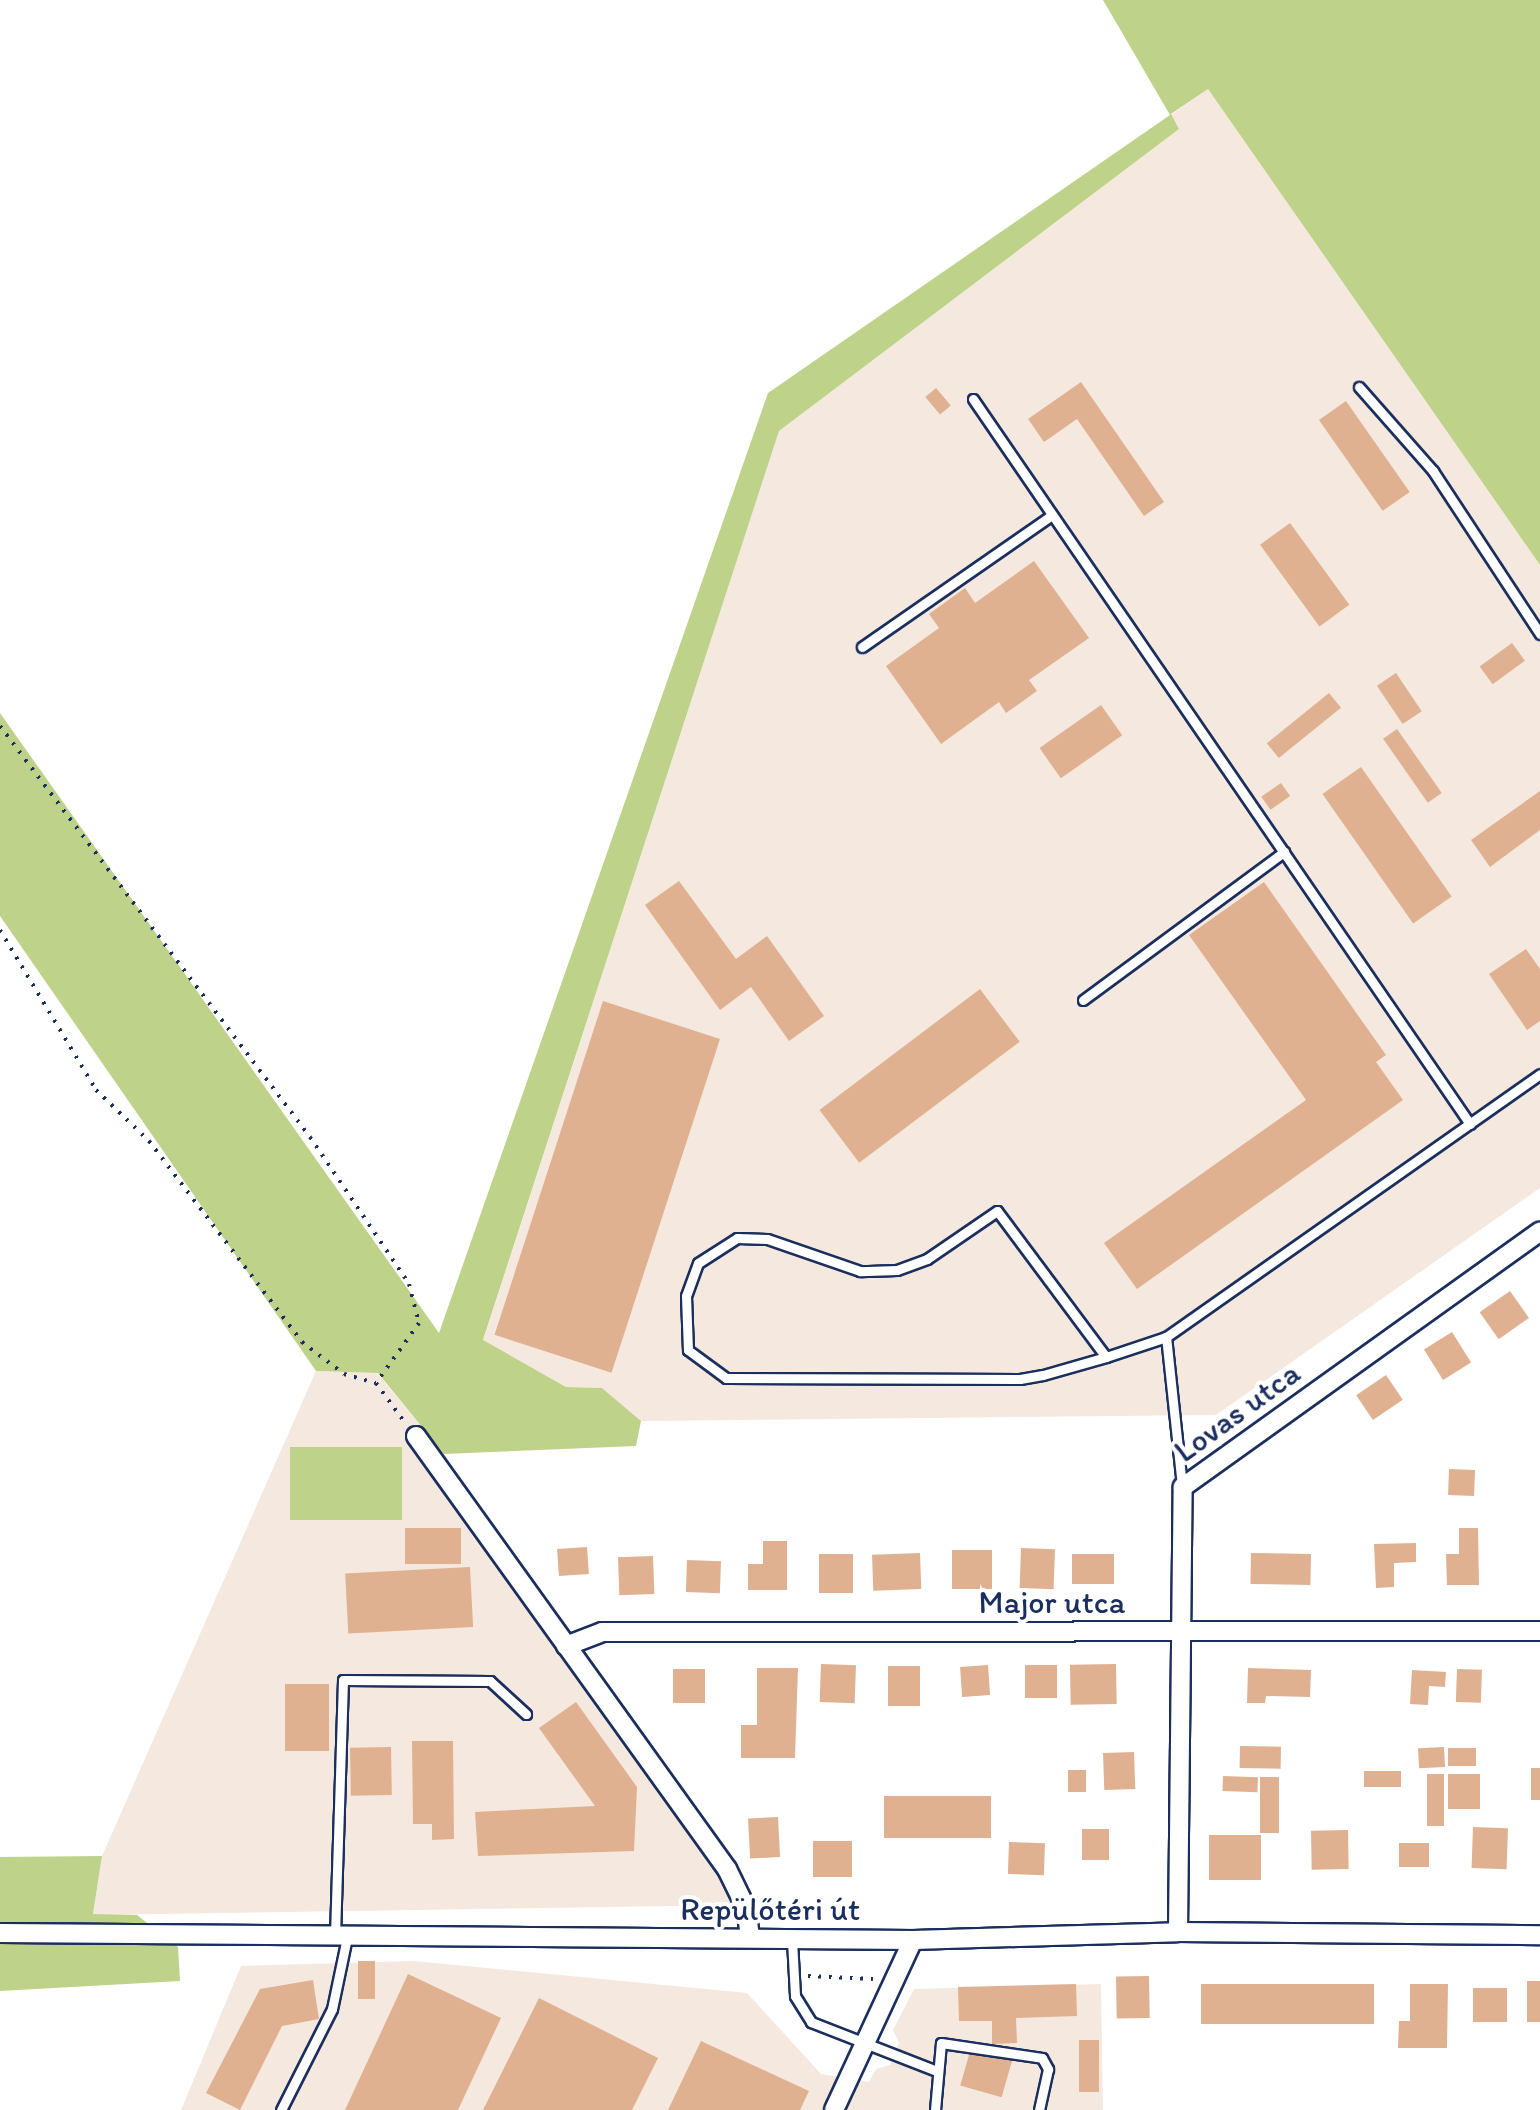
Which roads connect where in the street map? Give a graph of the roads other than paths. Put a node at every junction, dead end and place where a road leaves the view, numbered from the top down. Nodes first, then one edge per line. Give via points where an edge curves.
1 (1359, 387) dead end
2 (973, 399) dead end
3 (1052, 515) junction
4 (1540, 634) edge
5 (862, 647) dead end
6 (1284, 852) junction
7 (1083, 1000) dead end
8 (1540, 1074) edge
9 (1470, 1124) junction
10 (1540, 1231) edge
11 (1166, 1337) junction
12 (1106, 1357) junction
13 (416, 1436) road end
14 (1182, 1487) junction
15 (1540, 1631) edge
16 (1180, 1633) junction
17 (566, 1646) junction
18 (526, 1714) dead end
19 (1178, 1932) junction
20 (0, 1934) edge
21 (1540, 1935) edge
22 (341, 1937) junction
23 (750, 1938) junction
24 (792, 1938) junction
25 (913, 1940) junction
26 (864, 2046) junction
27 (937, 2071) junction
28 (281, 2110) edge
29 (834, 2110) edge
30 (934, 2110) edge
31 (1039, 2110) edge

1 - 4 lane via 1433,470
2 - 3 lane
3 - 5 lane
3 - 6 lane
6 - 7 lane
6 - 9 lane
8 - 9 lane
9 - 11 lane
10 - 14 street, Lovas utca
11 - 12 lane
11 - 14 lane
12 - 12 lane via 1020,1379 726,1378 688,1350 686,1296 698,1262 737,1238 767,1239 860,1271 897,1270 927,1259 996,1211
13 - 17 street
14 - 16 street, Lovas utca
15 - 16 street, Major utca
16 - 17 street, Major utca via 602,1632
16 - 19 street, Lovas utca
17 - 23 street via 727,1870 746,1908
18 - 22 lane via 490,1681 343,1680
19 - 21 street, Repülőtéri út
19 - 25 street, Repülőtéri út
20 - 22 street, Repülőtéri út
22 - 23 street, Repülőtéri út
22 - 28 lane via 332,2009
23 - 24 street, Repülőtéri út
24 - 25 street, Repülőtéri út
24 - 26 lane via 796,1996 811,2022
25 - 26 street
26 - 27 lane
26 - 29 street
27 - 30 lane
27 - 31 lane via 941,2043 1037,2056 1048,2069

